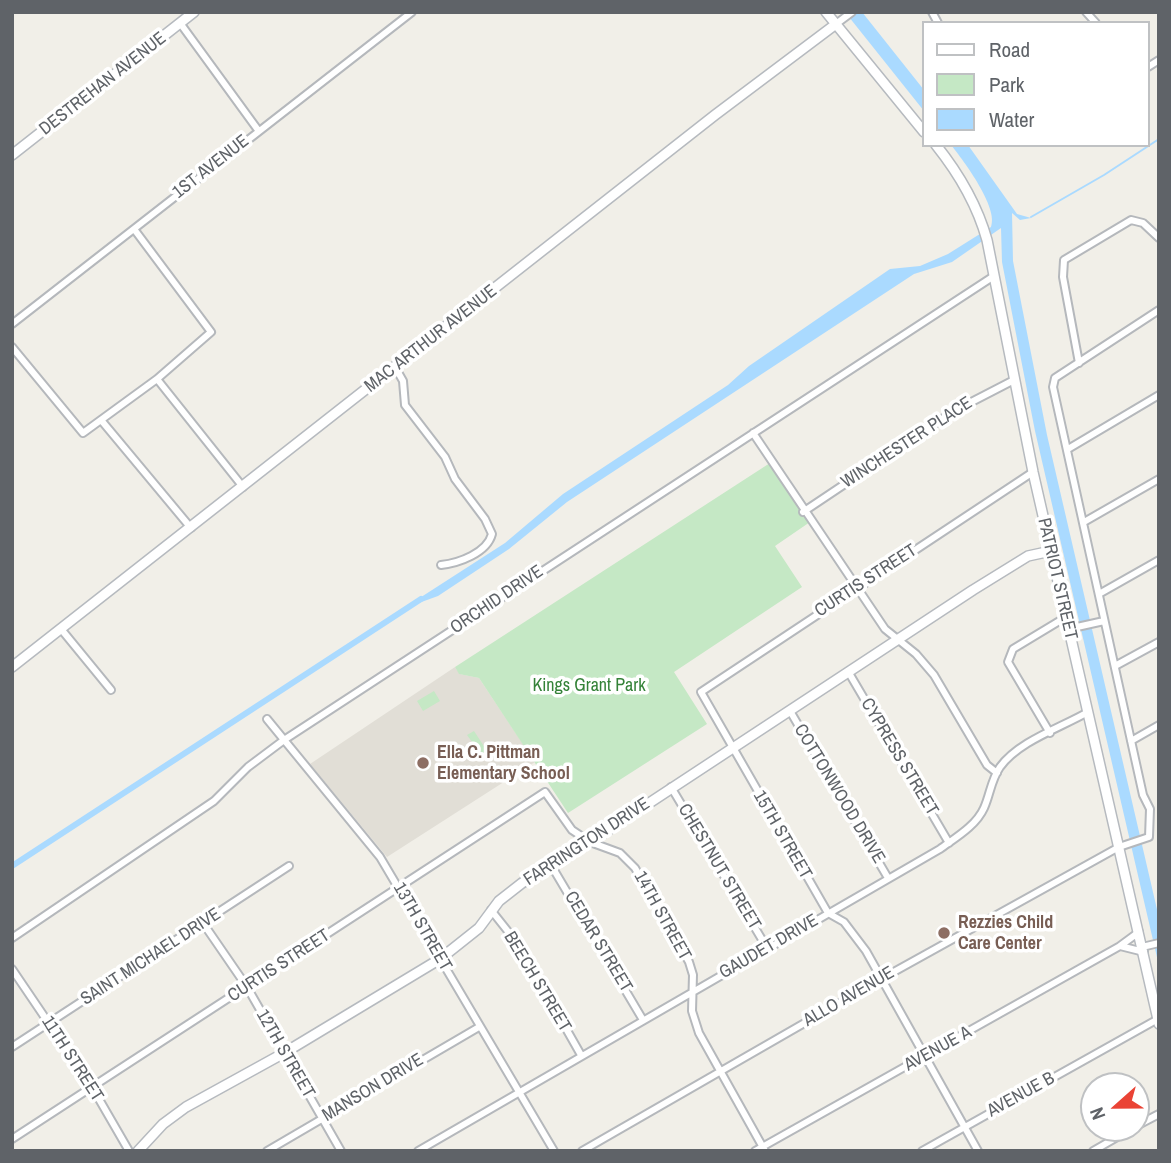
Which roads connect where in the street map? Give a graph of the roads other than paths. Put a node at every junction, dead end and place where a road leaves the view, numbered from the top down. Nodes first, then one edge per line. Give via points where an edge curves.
1 (194, 12) edge
2 (412, 12) edge
3 (826, 12) edge
4 (852, 12) edge
5 (180, 23) junction
6 (836, 24) junction
7 (922, 129) edge
8 (258, 130) junction
9 (938, 147) edge
10 (12, 155) edge
11 (134, 229) junction
12 (1159, 238) edge
13 (994, 276) junction
14 (1159, 310) edge
15 (12, 324) edge
16 (12, 347) edge
17 (1079, 363) junction
18 (395, 367) junction
19 (157, 379) junction
20 (1014, 380) junction
21 (1159, 395) edge
22 (101, 420) junction
23 (753, 433) junction
24 (1068, 449) junction
25 (1033, 472) junction
26 (1159, 479) edge
27 (243, 487) junction
28 (803, 512) junction
29 (1084, 522) junction
30 (191, 528) junction
31 (1051, 551) junction
32 (1159, 560) edge
33 (441, 565) dead end
34 (854, 588) junction
35 (1099, 594) junction
36 (1066, 617) junction
37 (1104, 621) junction
38 (1071, 628) junction
39 (61, 629) junction
40 (897, 640) junction
41 (1159, 642) edge
42 (1115, 666) junction
43 (12, 667) edge
44 (849, 673) junction
45 (111, 690) dead end
46 (701, 691) joint
47 (790, 711) junction
48 (1088, 712) junction
49 (267, 719) dead end
50 (1159, 724) edge
51 (1050, 733) junction
52 (284, 740) junction
53 (1131, 741) junction
54 (731, 747) junction
55 (997, 773) junction
56 (671, 787) junction
57 (545, 792) joint
58 (1150, 809) junction
59 (1159, 813) edge
60 (590, 842) junction
61 (949, 843) junction
62 (1123, 846) junction
63 (551, 864) junction
64 (289, 866) dead end
65 (888, 878) junction
66 (399, 887) junction
67 (491, 910) junction
68 (828, 913) junction
69 (203, 923) junction
70 (1139, 932) junction
71 (12, 938) edge
72 (1159, 943) edge
73 (1120, 947) junction
74 (767, 948) junction
75 (1145, 948) junction
76 (440, 959) junction
77 (12, 970) edge
78 (881, 979) junction
79 (247, 987) junction
80 (691, 993) junction
81 (643, 1020) junction
82 (1158, 1021) edge
83 (49, 1024) junction
84 (479, 1027) junction
85 (12, 1047) edge
86 (284, 1053) junction
87 (581, 1055) junction
88 (925, 1056) junction
89 (721, 1070) junction
90 (92, 1087) junction
91 (517, 1092) junction
92 (322, 1119) junction
93 (965, 1127) junction
94 (12, 1139) edge
95 (1109, 1142) edge
96 (764, 1149) edge
97 (129, 1151) edge
98 (138, 1151) edge
99 (267, 1151) edge
100 (341, 1151) edge
101 (418, 1151) edge
102 (554, 1151) edge
103 (582, 1151) edge
104 (755, 1151) edge
105 (922, 1151) edge
106 (978, 1151) edge
107 (1093, 1151) edge

1 - 5 street, DESTREHAN AVENUE
2 - 8 street, 1ST AVENUE
3 - 6 street
4 - 6 street, MAC ARTHUR AVENUE
5 - 8 street
5 - 10 street, DESTREHAN AVENUE
6 - 7 street
6 - 18 street, MAC ARTHUR AVENUE
8 - 11 street, 1ST AVENUE
9 - 13 street, PATRIOT STREET via 975,203
11 - 15 street, 1ST AVENUE
11 - 19 street via 211,332
12 - 17 street via 1143,223 1131,220 1064,260
13 - 20 street, PATRIOT STREET
13 - 23 street, ORCHID DRIVE
14 - 17 street
16 - 22 street via 83,433
17 - 24 street, PATRIOT STREET via 1055,378 1053,387
18 - 27 street, MAC ARTHUR AVENUE
18 - 33 street via 403,381 405,405 490,528 490,542 484,548
19 - 22 street
19 - 27 street
20 - 25 street, PATRIOT STREET
20 - 28 street, WINCHESTER PLACE via 954,411
21 - 24 street
22 - 30 street
23 - 28 street
23 - 52 street, ORCHID DRIVE
24 - 29 street, PATRIOT STREET
25 - 31 street, PATRIOT STREET
25 - 34 street, CURTIS STREET
26 - 29 street
27 - 30 street, MAC ARTHUR AVENUE
28 - 34 street
29 - 35 street, PATRIOT STREET
30 - 39 street, MAC ARTHUR AVENUE
31 - 36 street, PATRIOT STREET
31 - 40 street, FARRINGTON DRIVE via 1021,560
32 - 35 street
34 - 40 street
34 - 46 street, CURTIS STREET
35 - 37 street, PATRIOT STREET
36 - 38 street, PATRIOT STREET
36 - 51 street via 1013,649 1008,662
37 - 38 street
37 - 42 street, PATRIOT STREET
38 - 48 street, PATRIOT STREET
39 - 43 street, MAC ARTHUR AVENUE
39 - 45 street
40 - 44 street, FARRINGTON DRIVE
40 - 55 street via 934,675 987,765
41 - 42 street
42 - 53 street, PATRIOT STREET
44 - 47 street, FARRINGTON DRIVE
44 - 61 street, CYPRESS STREET
46 - 54 street, 15TH STREET
47 - 54 street, FARRINGTON DRIVE
47 - 65 street, COTTONWOOD DRIVE
48 - 51 street, GAUDET DRIVE
48 - 62 street, PATRIOT STREET
49 - 52 street, 13TH STREET
50 - 53 street
51 - 55 street, GAUDET DRIVE via 1018,750
52 - 66 street, 13TH STREET via 356,825
52 - 71 street, ORCHID DRIVE via 214,801
53 - 58 street, PATRIOT STREET
54 - 56 street, FARRINGTON DRIVE
54 - 68 street, 15TH STREET
55 - 61 street, GAUDET DRIVE via 984,810
56 - 60 street, FARRINGTON DRIVE
56 - 74 street, CHESTNUT STREET
57 - 60 street, 14TH STREET via 572,830
57 - 66 street, CURTIS STREET
58 - 59 street
58 - 62 street, ALLO AVENUE via 1149,837
60 - 63 street, FARRINGTON DRIVE
60 - 80 street, 14TH STREET via 620,853 635,868 689,961
61 - 65 street, GAUDET DRIVE
62 - 70 street, PATRIOT STREET
62 - 78 street, ALLO AVENUE
63 - 67 street, FARRINGTON DRIVE
63 - 81 street, CEDAR STREET
64 - 69 street, SAINT MICHAEL DRIVE
65 - 68 street, GAUDET DRIVE
66 - 76 street, 13TH STREET
66 - 79 street, CURTIS STREET
67 - 76 street, FARRINGTON DRIVE via 479,928
67 - 87 street, BEECH STREET via 518,944
68 - 74 street, GAUDET DRIVE
68 - 78 street, 15TH STREET via 855,934
69 - 79 street, 12TH STREET
69 - 83 street, SAINT MICHAEL DRIVE
70 - 73 street, AVENUE A
70 - 75 street, PATRIOT STREET
72 - 75 street
73 - 75 street
73 - 88 street, AVENUE A
74 - 80 street, GAUDET DRIVE
75 - 82 street, PATRIOT STREET
76 - 84 street, 13TH STREET
76 - 86 street, FARRINGTON DRIVE
77 - 83 street, 11TH STREET
78 - 88 street, 15TH STREET
78 - 89 street, ALLO AVENUE
79 - 86 street, 12TH STREET
79 - 90 street, CURTIS STREET
80 - 81 street, GAUDET DRIVE
80 - 89 street, 14TH STREET via 699,1033
81 - 87 street, GAUDET DRIVE
82 - 93 street, AVENUE B
83 - 85 street, SAINT MICHAEL DRIVE
83 - 90 street, 11TH STREET
84 - 91 street, 13TH STREET
84 - 92 street, MANSON DRIVE
86 - 92 street, 12TH STREET
86 - 98 street, FARRINGTON DRIVE via 187,1107
87 - 91 street, GAUDET DRIVE
88 - 93 street, 15TH STREET
88 - 96 street, AVENUE A
89 - 96 street, 14TH STREET
89 - 103 street, ALLO AVENUE
90 - 94 street, CURTIS STREET
90 - 97 street, 11TH STREET
91 - 101 street, GAUDET DRIVE
91 - 102 street, 13TH STREET
92 - 99 street, MANSON DRIVE
92 - 100 street, 12TH STREET
93 - 105 street, AVENUE B
93 - 106 street, 15TH STREET
95 - 107 street
96 - 104 street, AVENUE A

